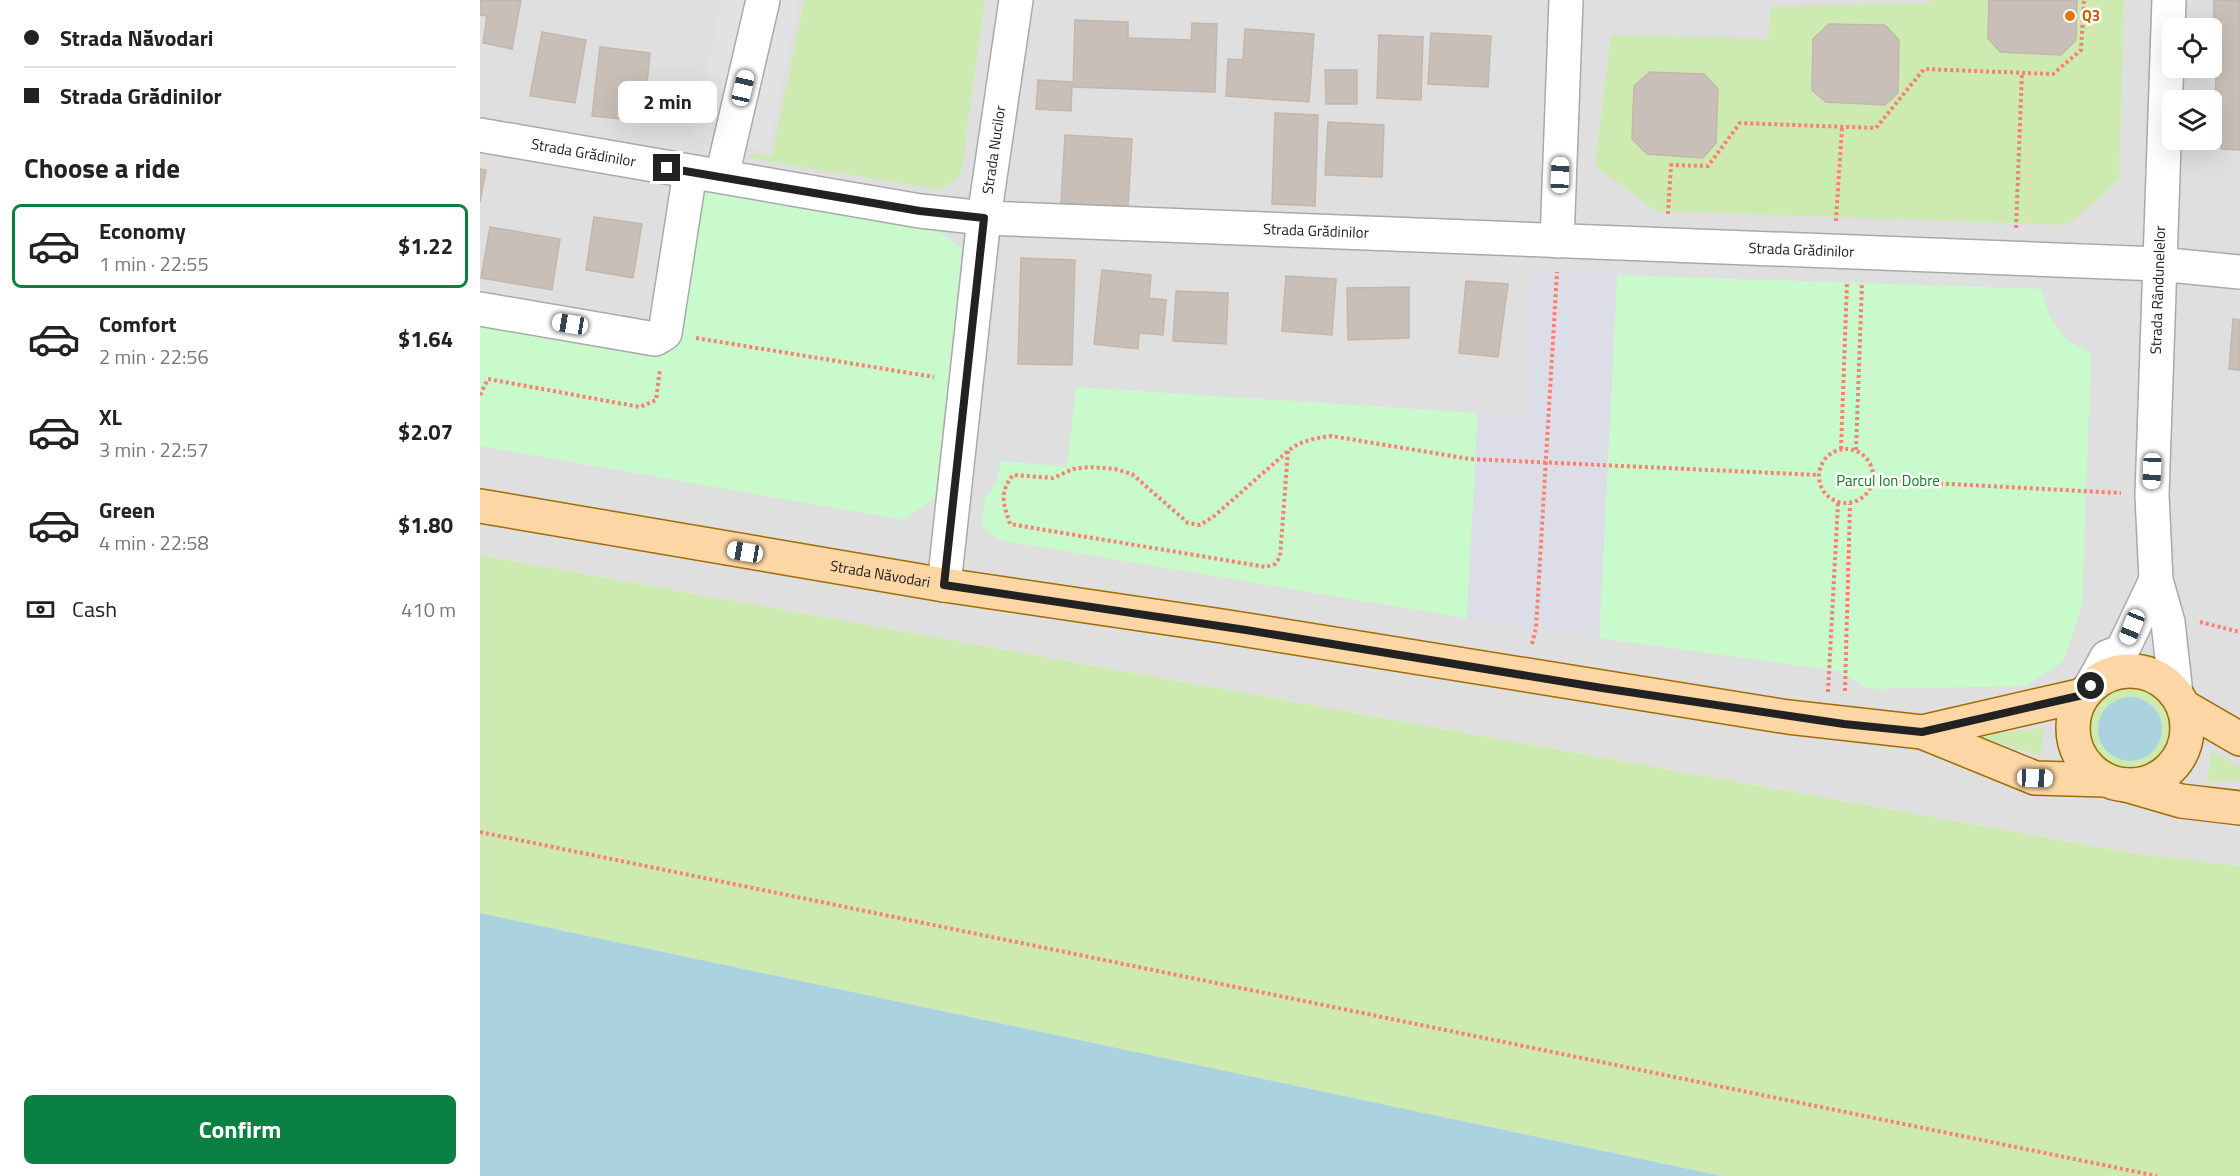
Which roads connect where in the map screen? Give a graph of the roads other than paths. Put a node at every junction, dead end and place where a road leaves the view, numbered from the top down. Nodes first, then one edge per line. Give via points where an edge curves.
1 (763, 0) edge
2 (1016, 0) edge
3 (1566, 0) edge
4 (2169, 0) edge
5 (480, 135) edge
6 (690, 172) junction
7 (722, 176) junction
8 (984, 218) junction
9 (1557, 241) junction
10 (2159, 264) junction
11 (2240, 272) edge
12 (480, 309) edge
13 (480, 506) edge
14 (2156, 580) junction
15 (944, 585) junction
16 (2087, 690) junction
17 (2180, 700) junction
18 (1922, 732) junction
19 (2240, 739) edge
20 (2115, 782) junction
21 (2240, 808) edge

1 - 7 street
2 - 8 street, Strada Nucilor
3 - 9 street
4 - 10 street, Strada Rândunelelor
5 - 6 street, Strada Grădinilor
6 - 7 street, Strada Grădinilor
6 - 12 street via 665,333 655,339
7 - 8 street, Strada Grădinilor via 920,211
8 - 9 street, Strada Grădinilor
8 - 15 street, Strada Nucilor
9 - 10 street, Strada Grădinilor
10 - 11 street, Strada Grădinilor
10 - 14 street, Strada Rândunelelor via 2152,495
13 - 15 main road, Strada Năvodari
14 - 16 street, Strada Rândunelelor via 2122,651 2107,657
14 - 17 street, Strada Rândunelelor via 2168,622
15 - 18 main road, Strada Năvodari via 1835,724
16 - 17 main road via 2105,676 2138,671 2166,683
16 - 18 main road, Strada Năvodari
16 - 20 main road via 2074,713 2073,733 2078,752 2089,768
17 - 19 main road
17 - 20 main road via 2187,726 2185,746 2176,763 2143,784
18 - 20 main road, Strada Năvodari via 2035,778
20 - 21 main road, Strada Năvodari via 2181,801

